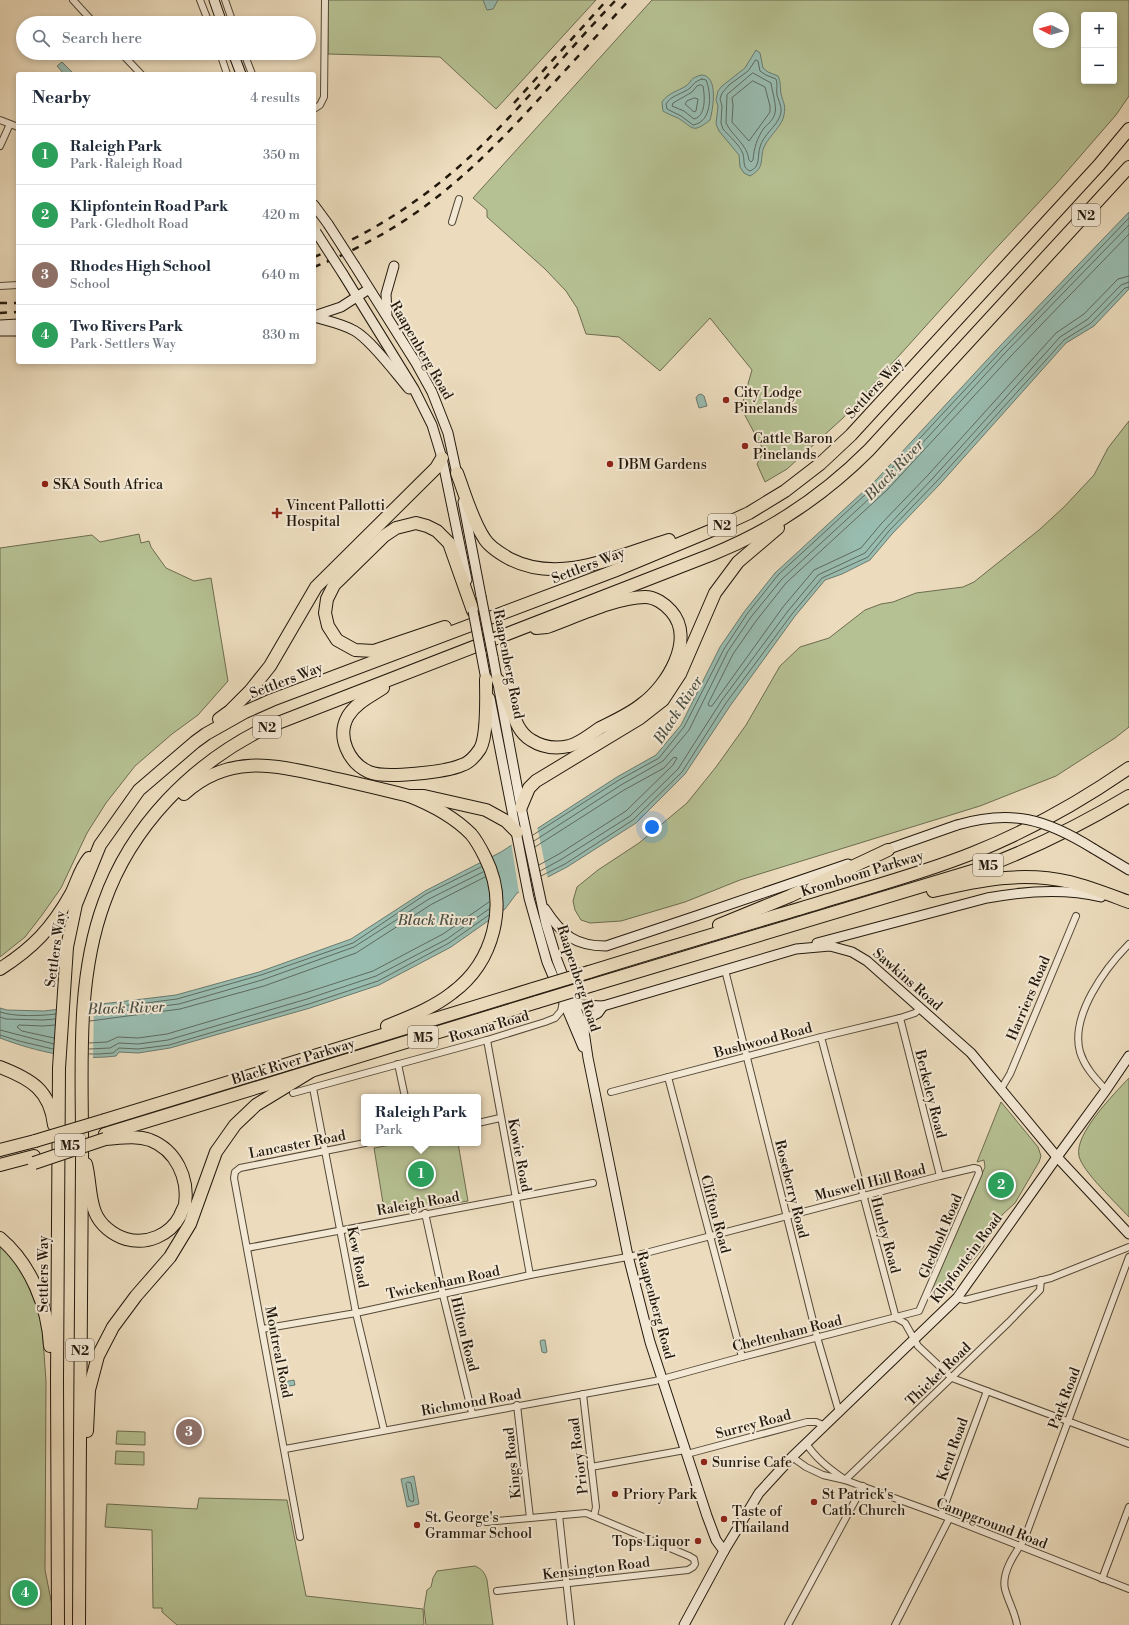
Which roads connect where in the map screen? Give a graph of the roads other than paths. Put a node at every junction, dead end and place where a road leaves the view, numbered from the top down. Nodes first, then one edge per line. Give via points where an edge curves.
1 (73, 0) edge
2 (200, 0) edge
3 (214, 0) edge
4 (225, 0) edge
5 (325, 0) edge
6 (88, 16) edge
7 (206, 16) edge
8 (220, 16) edge
9 (231, 16) edge
10 (128, 60) edge
11 (222, 60) edge
12 (236, 60) edge
13 (247, 60) edge
14 (139, 72) edge
15 (226, 72) edge
16 (240, 72) edge
17 (251, 72) edge
18 (316, 108) edge
19 (0, 120) edge
20 (10, 124) junction
21 (16, 126) edge
22 (1129, 129) edge
23 (0, 146) edge
24 (1129, 167) edge
25 (459, 199) dead end
26 (316, 208) edge
27 (452, 222) dead end
28 (316, 232) edge
29 (394, 266) dead end
30 (16, 285) edge
31 (0, 286) edge
32 (369, 289) junction
33 (357, 297) junction
34 (316, 316) edge
35 (316, 318) edge
36 (388, 319) junction
37 (16, 324) edge
38 (0, 325) edge
39 (0, 331) edge
40 (16, 331) edge
41 (424, 407) junction
42 (442, 458) junction
43 (457, 473) junction
44 (791, 514) junction
45 (710, 531) junction
46 (471, 604) junction
47 (516, 609) junction
48 (513, 631) junction
49 (408, 672) junction
50 (492, 680) junction
51 (195, 742) junction
52 (1129, 768) edge
53 (409, 796) junction
54 (1129, 796) edge
55 (521, 807) junction
56 (150, 821) junction
57 (520, 833) junction
58 (100, 845) junction
59 (888, 850) junction
60 (1129, 870) edge
61 (1129, 903) edge
62 (542, 905) junction
63 (838, 912) junction
64 (1076, 916) dead end
65 (1129, 944) edge
66 (796, 949) junction
67 (648, 954) junction
68 (0, 969) edge
69 (725, 970) junction
70 (589, 972) joint
71 (563, 999) junction
72 (574, 1003) junction
73 (603, 1006) junction
74 (920, 1009) junction
75 (900, 1018) junction
76 (584, 1031) junction
77 (821, 1037) junction
78 (487, 1040) junction
79 (314, 1056) junction
80 (747, 1056) junction
81 (1129, 1056) edge
82 (588, 1058) junction
83 (398, 1064) junction
84 (1129, 1066) edge
85 (0, 1067) edge
86 (310, 1072) junction
87 (668, 1077) junction
88 (313, 1088) junction
89 (1001, 1089) junction
90 (1106, 1090) junction
91 (610, 1092) dead end
92 (293, 1093) dead end
93 (404, 1094) edge
94 (500, 1118) junction
95 (481, 1121) edge
96 (105, 1137) junction
97 (361, 1144) edge
98 (21, 1145) junction
99 (0, 1146) edge
100 (82, 1149) junction
101 (0, 1150) edge
102 (325, 1151) junction
103 (1056, 1157) junction
104 (0, 1166) edge
105 (59, 1168) junction
106 (978, 1169) joint
107 (235, 1172) joint
108 (940, 1176) junction
109 (593, 1183) dead end
110 (863, 1196) junction
111 (516, 1198) junction
112 (426, 1213) junction
113 (787, 1216) junction
114 (340, 1230) junction
115 (1129, 1234) edge
116 (710, 1236) junction
117 (0, 1238) edge
118 (1129, 1247) edge
119 (247, 1248) junction
120 (628, 1256) junction
121 (1129, 1257) edge
122 (530, 1275) junction
123 (1041, 1280) junction
124 (443, 1294) junction
125 (957, 1298) junction
126 (919, 1311) joint
127 (356, 1312) junction
128 (896, 1318) junction
129 (262, 1329) junction
130 (817, 1337) junction
131 (914, 1340) junction
132 (742, 1357) junction
133 (952, 1378) junction
134 (661, 1379) junction
135 (57, 1380) junction
136 (987, 1390) junction
137 (582, 1394) junction
138 (518, 1405) junction
139 (839, 1412) junction
140 (472, 1413) junction
141 (1068, 1420) junction
142 (825, 1426) junction
143 (384, 1430) junction
144 (806, 1443) junction
145 (1129, 1444) edge
146 (285, 1449) junction
147 (686, 1452) junction
148 (792, 1457) junction
149 (591, 1466) junction
150 (845, 1480) junction
151 (80, 1483) junction
152 (863, 1486) junction
153 (1129, 1507) edge
154 (559, 1515) junction
155 (941, 1515) junction
156 (594, 1516) junction
157 (530, 1518) junction
158 (949, 1519) junction
159 (486, 1522) dead end
160 (300, 1537) dead end
161 (1020, 1546) junction
162 (724, 1551) junction
163 (1102, 1579) junction
164 (566, 1583) junction
165 (1129, 1589) edge
166 (498, 1591) dead end
167 (58, 1625) edge
168 (79, 1625) edge
169 (571, 1625) edge
170 (684, 1625) edge
171 (788, 1625) edge
172 (895, 1625) edge
173 (1017, 1625) edge

1 - 6 street
2 - 7 street
3 - 8 main road
4 - 9 street
5 - 18 street via 324,97
10 - 14 street
11 - 15 street
12 - 16 main road
13 - 17 street
19 - 20 street
20 - 21 street
20 - 23 street
22 - 45 highway, Settlers Way / N2 via 1099,165 841,445 808,474 774,498
24 - 44 highway, N2 via 869,450 837,480
25 - 27 street
26 - 32 main road, Raapenberg Road, bridge
28 - 33 main road, Raapenberg Road, bridge
29 - 36 main road via 386,294
30 - 31 street
32 - 33 main road
32 - 36 main road, Raapenberg Road
33 - 34 main road via 341,307
33 - 41 main road, Raapenberg Road
35 - 41 main road via 357,332
36 - 43 main road, Raapenberg Road via 416,363 440,411
37 - 38 main road
39 - 40 main road
41 - 42 main road, Raapenberg Road
42 - 46 main road, Raapenberg Road
42 - 51 highway via 436,468 316,587 270,666 230,711 196,736
43 - 45 highway via 484,539 503,555 523,566 556,570 594,564 668,540
43 - 50 main road, Raapenberg Road, bridge via 494,662
44 - 48 highway, N2 via 727,549
44 - 55 highway via 769,537 738,562 715,593 680,674 663,700 640,718 536,781 529,788
45 - 47 highway, Settlers Way / N2
46 - 47 highway via 449,543 437,531 416,523 396,528 384,536 334,585 327,599 325,614 328,626 337,640 355,650 374,651 465,620
46 - 50 main road, Raapenberg Road, bridge via 483,664
47 - 51 highway, Settlers Way / N2 via 272,700 233,718
48 - 49 highway, N2
48 - 50 highway via 547,627 628,598 647,597 665,604 677,617 681,633 679,651 660,688 642,704 570,746 542,746 528,738 516,724 511,708
49 - 50 highway via 364,699 348,716 344,731 347,751 357,765 370,773 386,775 445,771 464,765 483,741
49 - 56 highway, N2 via 279,722 239,742 188,779
50 - 55 main road, Raapenberg Road
50 - 57 main road, Raapenberg Road
51 - 58 highway, Settlers Way / N2 via 139,790
52 - 67 highway, Kromboom Parkway / M5 via 1055,815 972,853
53 - 56 highway via 285,767 245,765 228,768 196,783
53 - 57 highway via 424,796 486,810 506,821
53 - 79 highway via 451,816 480,845 491,868 497,903 489,946 476,970 452,993 418,1013
54 - 63 highway, M5 via 1081,824 1018,854 972,871
55 - 57 main road, Raapenberg Road
56 - 100 highway, N2 via 122,863 104,901 92,942 84,998
57 - 62 main road, Raapenberg Road
57 - 71 main road, Raapenberg Road via 528,890 542,946
58 - 68 highway via 83,866 57,917 44,934 20,956
58 - 105 highway, Settlers Way / N2 via 76,904 67,947 59,1068
59 - 60 main road, bridge via 975,820 1011,817 1028,819 1063,831
59 - 62 main road via 606,946 593,946 571,938 557,926
59 - 67 highway via 790,896
61 - 63 highway via 1070,882 1013,876 989,878
61 - 66 main road via 1090,894 1043,891 1008,894
62 - 72 main road, Raapenberg Road via 551,943
63 - 86 highway, Black River Parkway / M5, bridge
64 - 89 street, Harriers Road via 1010,1074
65 - 90 street via 1110,965 1090,997 1078,1030 1079,1047 1085,1063
66 - 69 main road, Sawkins Road
66 - 74 main road, Sawkins Road via 830,946 860,956
67 - 70 highway, Kromboom Parkway / M5
69 - 73 main road, Sawkins Road
69 - 80 street, Roseberry Road
70 - 79 highway, Black River Parkway / M5, bridge
71 - 72 main road, Sawkins Road
71 - 78 street, Roxana Road via 561,1011 555,1018
71 - 82 main road, Raapenberg Road
72 - 73 main road, Sawkins Road
72 - 76 main road, Raapenberg Road
73 - 76 main road via 598,1013 588,1018
74 - 75 street, Bushwood Road
74 - 89 main road, Sawkins Road via 971,1053
75 - 77 street, Bushwood Road
75 - 108 street, Berkeley Road
76 - 82 main road, Raapenberg Road
77 - 80 street, Bushwood Road
77 - 110 street, Hurley Road
78 - 83 street, Roxana Road
78 - 94 street, Kowie Road
79 - 98 highway, Black River Parkway / M5, bridge
80 - 87 street, Bushwood Road
80 - 113 street, Roseberry Road
81 - 90 main road, Klipfontein Road
82 - 120 main road, Raapenberg Road
83 - 88 street, Roxana Road
83 - 93 street
84 - 90 main road, Klipfontein Road
85 - 105 highway via 23,1076 40,1090 47,1101 53,1114
86 - 96 highway, Black River Parkway / M5
86 - 151 highway via 256,1105 235,1125 216,1152 190,1224 170,1257 113,1327 98,1356 89,1390 88,1424
87 - 91 street, Bushwood Road
87 - 116 street, Clifton Road
88 - 92 street, Roxana Road
88 - 102 street, Kew Road
89 - 103 main road, Sawkins Road
90 - 103 main road, Klipfontein Road
94 - 95 street
94 - 111 street, Kowie Road
96 - 100 highway via 150,1140 164,1147 178,1163 185,1183 185,1206 176,1223 165,1233 150,1240 133,1241 118,1236 105,1226 95,1212 90,1177
96 - 104 highway, Black River Parkway / M5 via 34,1159
97 - 102 street, Lancaster Road
98 - 99 highway
98 - 101 highway, Black River Parkway / M5
100 - 151 highway, N2
102 - 107 street, Lancaster Road via 240,1168
102 - 114 street, Kew Road
103 - 115 main road, Sawkins Road
103 - 125 main road, Klipfontein Road
105 - 135 highway, Settlers Way / N2
106 - 108 street, Muswell Hill Road
106 - 126 street, Gledholt Road via 978,1176
107 - 119 street, Montreal Road
108 - 110 street, Muswell Hill Road
109 - 111 street, Raleigh Road
110 - 113 street, Muswell Hill Road
110 - 128 street, Hurley Road
111 - 112 street, Raleigh Road
111 - 122 street, Kowie Road
112 - 114 street, Raleigh Road
112 - 124 street, Hilton Road
113 - 116 street, Muswell Hill Road
113 - 130 street, Roseberry Road
114 - 119 street, Raleigh Road
114 - 127 street, Kew Road
116 - 120 street, Muswell Hill Road
116 - 132 street, Clifton Road
117 - 135 highway via 25,1267 39,1294 49,1330 51,1365
118 - 123 street
119 - 129 street, Montreal Road
120 - 122 street, Twickenham Road
120 - 134 main road, Raapenberg Road
121 - 141 street, Park Road
122 - 124 street, Twickenham Road
123 - 125 street via 965,1300
123 - 133 street, Thicket Road via 1040,1290
124 - 127 street, Twickenham Road
124 - 140 street, Hilton Road
125 - 131 main road, Klipfontein Road
126 - 128 street, Cheltenham Road
127 - 129 street, Twickenham Road
127 - 143 street, Kew Road
128 - 130 street, Cheltenham Road
128 - 131 street via 905,1323
129 - 146 street, Montreal Road
130 - 132 street, Cheltenham Road
130 - 139 street, Roseberry Road
131 - 133 street
131 - 139 main road, Klipfontein Road
132 - 134 street, Cheltenham Road
133 - 136 street
133 - 150 street, Thicket Road
134 - 137 street, Richmond Road
134 - 147 main road, Raapenberg Road
135 - 167 highway, Settlers Way / N2
136 - 141 street
136 - 155 street, Kent Road
137 - 138 street, Richmond Road
137 - 149 street, Priory Road
138 - 140 street, Richmond Road
138 - 157 street, Kings Road
139 - 142 main road, Klipfontein Road
140 - 143 street, Richmond Road
141 - 145 street
141 - 161 street, Park Road
142 - 144 main road, Klipfontein Road
142 - 147 street, Surrey Road via 807,1422
143 - 146 street, Richmond Road
144 - 148 main road, Klipfontein Road
144 - 150 street, Campground Road via 814,1454
146 - 160 street, Montreal Road
147 - 149 street, Surrey Road
147 - 162 main road, Raapenberg Road via 716,1540
148 - 150 street, Campground Road via 823,1475
148 - 162 main road, Klipfontein Road via 759,1493
149 - 156 street, Priory Road via 596,1507
150 - 152 street, Campground Road
151 - 168 highway, N2
152 - 155 street, Campground Road
152 - 171 street
153 - 163 street
154 - 156 street via 586,1513
154 - 157 street
154 - 164 street
155 - 158 street, Campground Road
156 - 164 street, Kensington Road via 690,1556 695,1564 688,1570
157 - 159 street
158 - 161 street, Campground Road
158 - 172 street
161 - 163 street, Campground Road
161 - 173 street, Park Road via 1004,1581
162 - 170 main road, Klipfontein Road
163 - 165 street, Campground Road
164 - 166 street, Kensington Road
164 - 169 street

